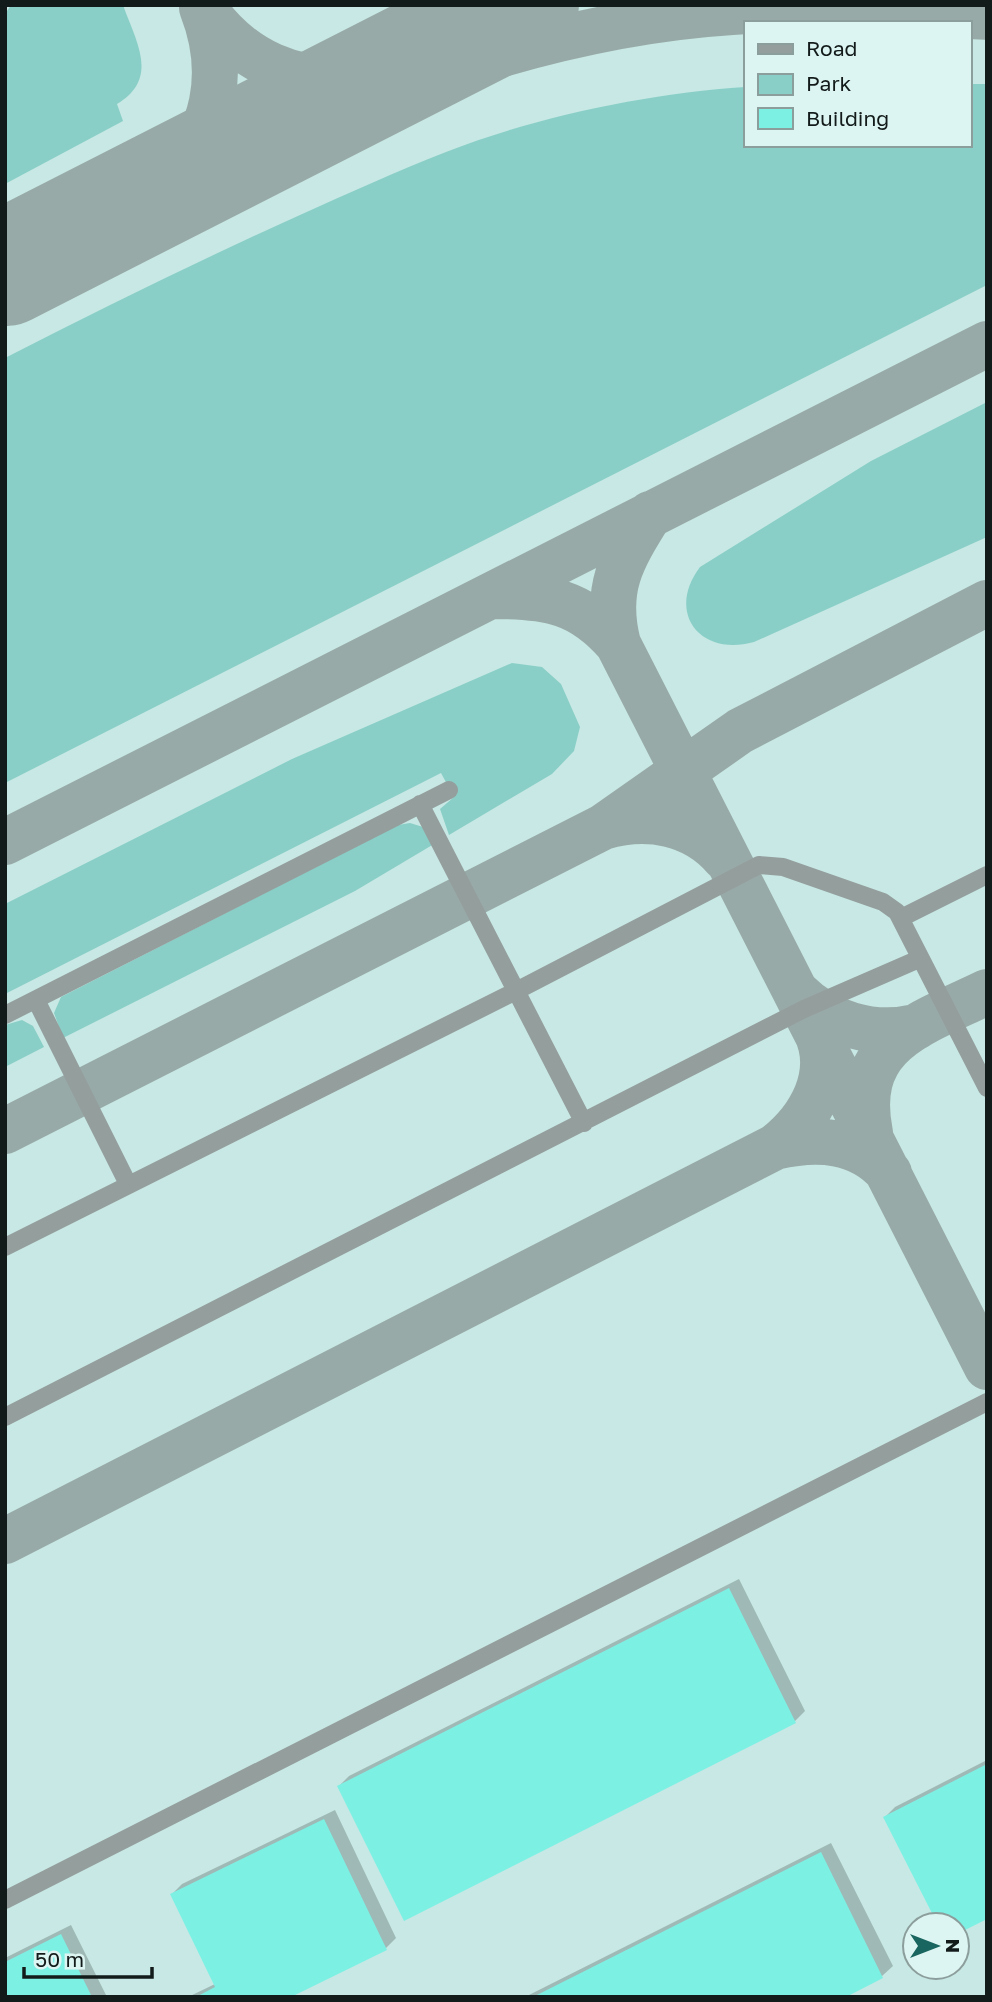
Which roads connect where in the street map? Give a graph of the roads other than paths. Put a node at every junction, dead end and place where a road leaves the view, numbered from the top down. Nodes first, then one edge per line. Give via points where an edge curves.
1 (449, 790) dead end
2 (420, 804) junction
3 (987, 875) edge
4 (901, 918) junction
5 (919, 959) junction
6 (518, 990) junction
7 (36, 1000) junction
8 (5, 1015) edge
9 (987, 1088) edge
10 (584, 1123) junction
11 (128, 1184) junction
12 (5, 1247) edge
13 (987, 1402) edge
14 (5, 1417) edge
15 (5, 1900) edge

1 - 2 lane
2 - 6 lane
2 - 7 lane
3 - 4 lane
4 - 5 lane
4 - 6 lane via 883,902 783,867 759,865
5 - 9 lane
5 - 10 lane via 804,1009
6 - 10 lane
6 - 11 lane
7 - 8 lane
7 - 11 lane
10 - 14 lane
11 - 12 lane
13 - 15 lane

